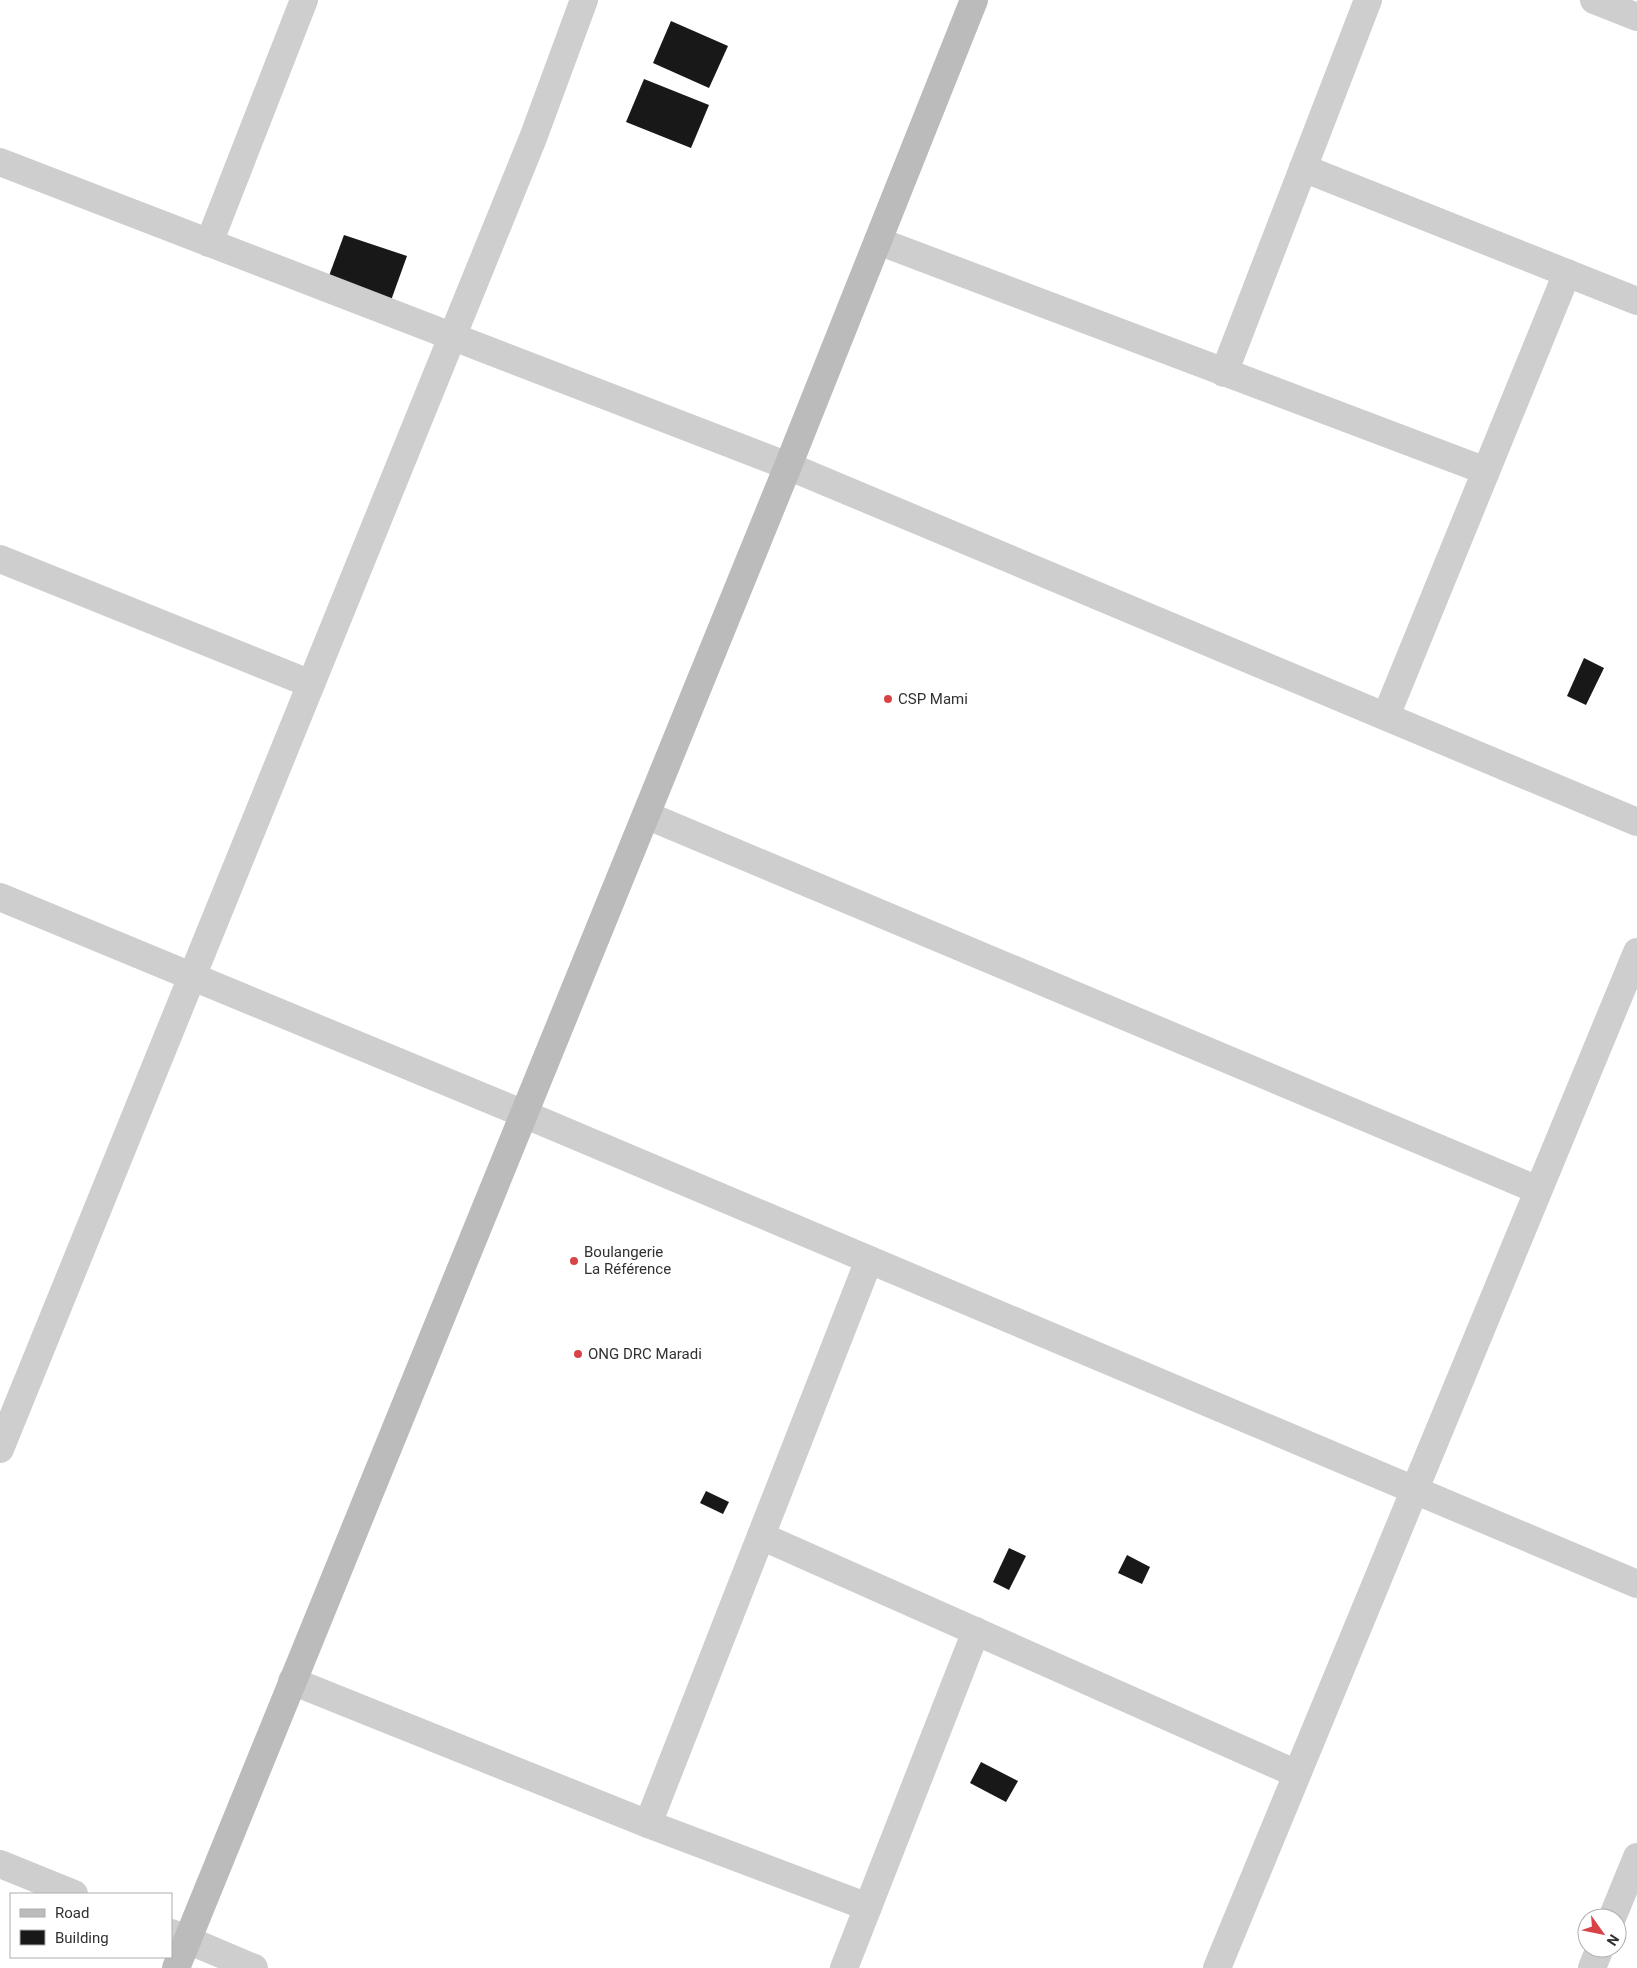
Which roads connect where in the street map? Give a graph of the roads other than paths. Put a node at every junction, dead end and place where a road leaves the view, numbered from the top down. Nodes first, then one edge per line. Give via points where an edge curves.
1 (304, 0) edge
2 (584, 0) edge
3 (974, 0) edge
4 (1368, 0) edge
5 (1594, 0) edge
6 (1637, 17) edge
7 (0, 162) edge
8 (1303, 168) junction
9 (878, 241) junction
10 (209, 243) junction
11 (1567, 273) junction
12 (1637, 301) edge
13 (452, 337) junction
14 (1224, 372) junction
15 (788, 466) junction
16 (1486, 472) junction
17 (0, 559) edge
18 (311, 684) junction
19 (1386, 716) junction
20 (646, 815) junction
21 (1637, 822) edge
22 (0, 897) edge
23 (1637, 952) edge
24 (192, 977) junction
25 (524, 1114) junction
26 (1538, 1190) junction
27 (869, 1260) junction
28 (0, 1448) edge
29 (1414, 1490) junction
30 (761, 1536) junction
31 (1637, 1584) edge
32 (976, 1631) junction
33 (292, 1681) junction
34 (1297, 1774) junction
35 (648, 1824) junction
36 (1637, 1857) edge
37 (0, 1864) edge
38 (72, 1893) edge
39 (868, 1907) junction
40 (1616, 1908) edge
41 (179, 1937) edge
42 (176, 1968) edge
43 (254, 1968) edge
44 (844, 1968) edge
45 (1216, 1968) edge

1 - 10 street
2 - 13 street
3 - 9 street
4 - 8 street
5 - 6 street
7 - 10 street
8 - 11 street
8 - 14 street
9 - 14 street
9 - 15 street
10 - 13 street
11 - 12 street
11 - 16 street
13 - 15 street
13 - 18 street
14 - 16 street
15 - 19 street
15 - 20 street
16 - 19 street
17 - 18 street
18 - 24 street
19 - 21 street
20 - 25 street
20 - 26 street
22 - 24 street
23 - 26 street
24 - 25 street
24 - 28 street
25 - 27 street
25 - 33 street
26 - 29 street
27 - 29 street
27 - 30 street
29 - 31 street
29 - 34 street
30 - 32 street
30 - 35 street
32 - 34 street
32 - 39 street
33 - 35 street
33 - 41 street
34 - 45 street
35 - 39 street
36 - 40 street
37 - 38 street
39 - 44 street
41 - 42 street
41 - 43 street

